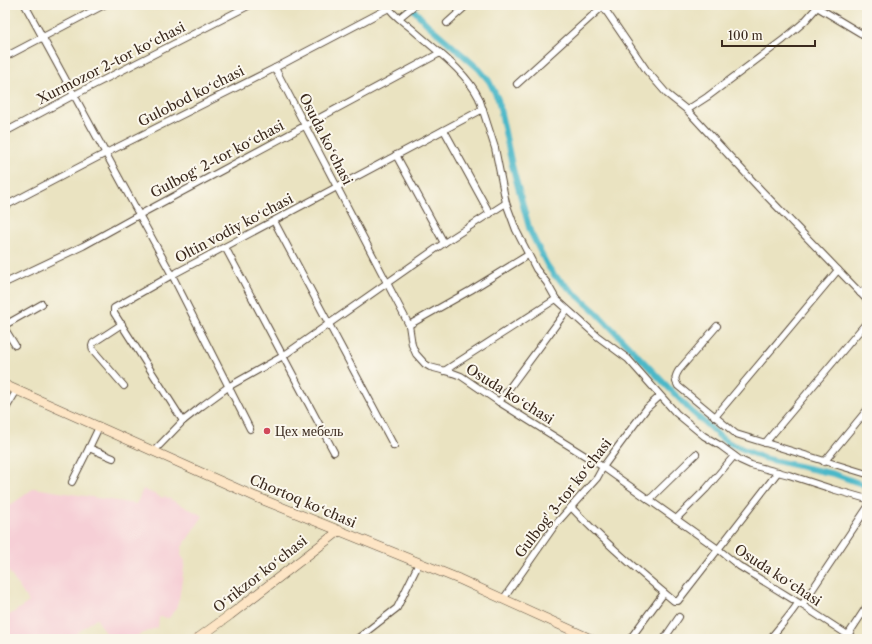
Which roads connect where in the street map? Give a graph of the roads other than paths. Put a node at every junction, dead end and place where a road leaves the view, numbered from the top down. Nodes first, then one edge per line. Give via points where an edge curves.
1 (25, 5) edge
2 (104, 5) edge
3 (250, 5) edge
4 (415, 5) edge
5 (467, 5) edge
6 (602, 5) edge
7 (388, 6) edge
8 (818, 6) edge
9 (400, 16) junction
10 (447, 23) dead end
11 (43, 37) junction
12 (867, 37) edge
13 (440, 54) junction
14 (5, 57) edge
15 (275, 68) junction
16 (517, 84) dead end
17 (74, 95) junction
18 (483, 109) junction
19 (687, 110) junction
20 (305, 126) junction
21 (444, 130) junction
22 (5, 132) edge
23 (106, 153) junction
24 (396, 155) junction
25 (337, 187) junction
26 (506, 203) junction
27 (5, 206) edge
28 (490, 214) junction
29 (139, 215) junction
30 (274, 220) junction
31 (444, 243) junction
32 (225, 247) junction
33 (528, 255) junction
34 (838, 270) junction
35 (172, 275) junction
36 (5, 284) edge
37 (388, 284) junction
38 (867, 288) edge
39 (860, 293) junction
40 (556, 299) junction
41 (867, 300) edge
42 (42, 304) dead end
43 (567, 310) junction
44 (867, 322) edge
45 (122, 324) junction
46 (5, 325) edge
47 (328, 325) junction
48 (409, 325) junction
49 (717, 326) dead end
50 (5, 329) edge
51 (15, 345) dead end
52 (283, 356) junction
53 (444, 371) junction
54 (5, 385) edge
55 (124, 386) dead end
56 (228, 387) junction
57 (17, 390) junction
58 (660, 396) junction
59 (499, 402) junction
60 (5, 410) edge
61 (867, 410) edge
62 (715, 418) junction
63 (183, 421) junction
64 (99, 427) junction
65 (250, 429) dead end
66 (765, 443) junction
67 (394, 446) dead end
68 (89, 448) junction
69 (154, 451) junction
70 (334, 452) dead end
71 (696, 454) dead end
72 (734, 456) junction
73 (113, 458) dead end
74 (824, 462) junction
75 (603, 467) junction
76 (778, 472) junction
77 (867, 474) edge
78 (72, 482) dead end
79 (867, 499) edge
80 (649, 500) junction
81 (571, 507) junction
82 (867, 508) edge
83 (676, 519) junction
84 (339, 531) junction
85 (718, 549) junction
86 (419, 563) junction
87 (664, 593) junction
88 (504, 598) junction
89 (800, 604) junction
90 (867, 606) edge
91 (679, 617) dead end
92 (848, 635) junction
93 (585, 638) edge
94 (198, 639) edge
95 (357, 639) edge
96 (630, 639) edge
97 (664, 639) edge
98 (770, 639) edge
99 (854, 639) edge

1 - 11 street
2 - 11 street
3 - 17 street, Xurmozor 2-tor koʻchasi
4 - 9 street
5 - 10 street
6 - 16 street
6 - 19 street via 647,71 667,94
7 - 9 street
7 - 15 street, Gulobod koʻchasi
8 - 12 street
8 - 19 street via 783,40
9 - 13 street
11 - 14 street
11 - 17 street
13 - 18 street via 470,83
13 - 20 street, Gulbogʻ 2-tor koʻchasi
15 - 20 street, Osuda koʻchasi
15 - 23 street, Gulobod koʻchasi
17 - 22 street, Xurmozor 2-tor koʻchasi
17 - 23 street
18 - 21 street, Oltin vodiy koʻchasi
18 - 26 street via 496,148
19 - 34 street
20 - 25 street, Osuda koʻchasi
20 - 29 street, Gulbogʻ 2-tor koʻchasi
21 - 24 street, Oltin vodiy koʻchasi
21 - 28 street
23 - 27 street, Gulobod koʻchasi
23 - 29 street
24 - 25 street, Oltin vodiy koʻchasi
24 - 31 street
25 - 30 street, Oltin vodiy koʻchasi
25 - 37 street, Osuda koʻchasi
26 - 28 street
26 - 33 street
28 - 31 street
29 - 35 street
29 - 36 street, Gulbogʻ 2-tor koʻchasi
30 - 32 street, Oltin vodiy koʻchasi
30 - 47 street
31 - 37 street
32 - 35 street, Oltin vodiy koʻchasi
32 - 52 street
33 - 40 street
33 - 48 street
34 - 39 street
34 - 62 street
35 - 45 street, Oltin vodiy koʻchasi via 114,308 114,313
35 - 56 street
37 - 47 street
37 - 48 street, Osuda koʻchasi
38 - 39 street
39 - 41 street
40 - 43 street
40 - 53 street
42 - 46 street
43 - 58 street via 628,358
43 - 59 street
44 - 66 street
45 - 55 street via 92,346
45 - 63 street, Oltin vodiy koʻchasi
47 - 52 street
47 - 67 street
48 - 53 street, Osuda koʻchasi via 412,345 421,360 430,367
49 - 62 street via 678,370 675,379 678,386
50 - 51 street
52 - 56 street
52 - 70 street
53 - 59 street, Osuda koʻchasi via 460,376
54 - 57 main road, Chortoq koʻchasi
56 - 63 street
56 - 65 street
57 - 60 street
57 - 64 main road, Chortoq koʻchasi
58 - 72 street via 704,436
58 - 75 street, Gulbog' 3-tor koʻchasi via 647,408
59 - 75 street, Osuda koʻchasi
61 - 74 street
62 - 66 street via 736,434
63 - 69 street
64 - 68 street
64 - 69 main road, Chortoq koʻchasi
66 - 74 street
68 - 73 street
68 - 78 street
69 - 84 main road, Chortoq koʻchasi via 256,498
71 - 80 street
72 - 76 street via 751,465
72 - 83 street via 706,490
74 - 77 street
75 - 80 street, Osuda koʻchasi
75 - 81 street, Gulbog' 3-tor koʻchasi via 597,478
76 - 79 street
76 - 85 street
80 - 83 street, Osuda koʻchasi
81 - 87 street via 621,557
81 - 88 street, Gulbog' 3-tor koʻchasi via 554,525
82 - 89 street
83 - 85 street, Osuda koʻchasi
84 - 86 main road, Chortoq koʻchasi
84 - 94 main road, Oʻrikzor koʻchasi
85 - 87 street via 679,601 674,601
85 - 89 street, Osuda koʻchasi via 756,578
86 - 88 main road, Chortoq koʻchasi
86 - 95 street via 397,608
87 - 96 street
88 - 93 main road, Chortoq koʻchasi
89 - 92 street, Osuda koʻchasi
89 - 98 street
90 - 92 street
91 - 97 street
92 - 99 street, Osuda koʻchasi

